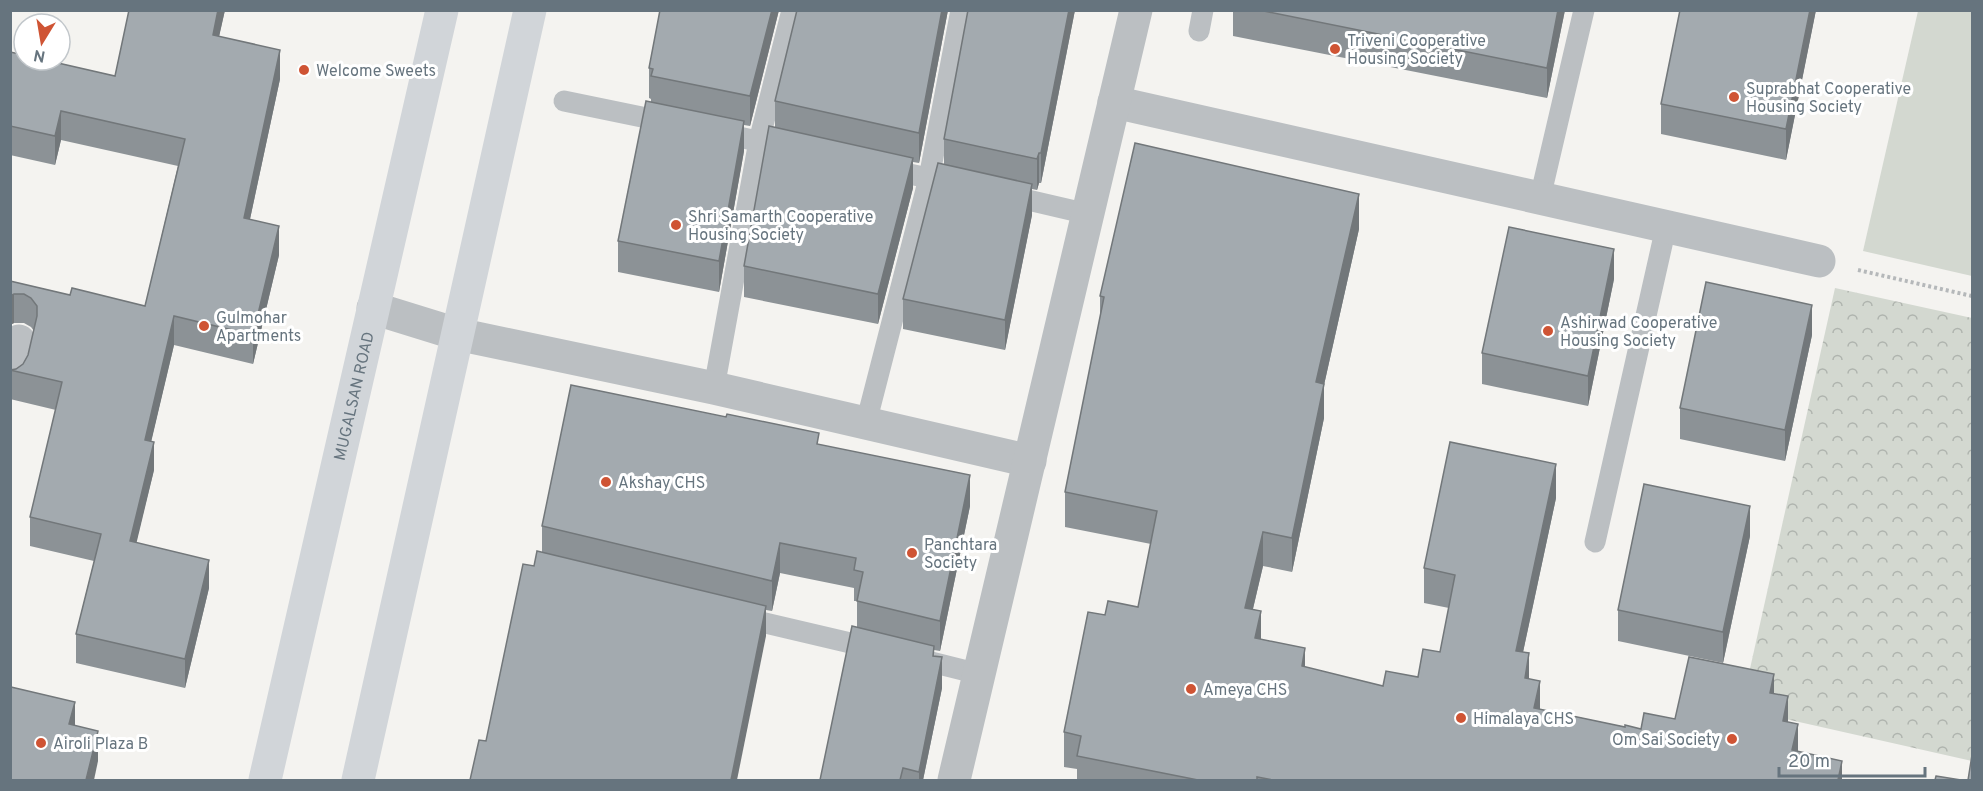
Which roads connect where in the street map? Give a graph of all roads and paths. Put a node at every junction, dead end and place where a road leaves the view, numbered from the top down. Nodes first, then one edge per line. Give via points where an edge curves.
1 (442, 10) edge
2 (530, 10) edge
3 (792, 10) edge
4 (961, 10) edge
5 (1136, 10) edge
6 (1584, 10) edge
7 (564, 101) dead end
8 (1114, 102) junction
9 (759, 141) junction
10 (816, 153) edge
11 (872, 166) edge
12 (929, 178) junction
13 (1540, 198) junction
14 (1088, 214) junction
15 (1666, 227) junction
16 (1819, 261) joint
17 (1972, 296) edge
18 (373, 308) junction
19 (457, 333) junction
20 (20, 341) dead end
21 (10, 380) edge
22 (714, 388) junction
23 (866, 423) junction
24 (1030, 461) junction
25 (1595, 542) dead end
26 (725, 613) edge
27 (979, 674) junction
28 (265, 780) edge
29 (358, 780) edge
30 (954, 780) edge

1 - 18 main road, MUGALSAN ROAD
2 - 19 main road
3 - 9 lane
4 - 12 lane
5 - 8 street
6 - 13 lane
7 - 9 lane
8 - 13 street
8 - 14 street
9 - 10 lane
9 - 22 lane
11 - 12 lane
12 - 14 lane
12 - 23 lane
13 - 15 street
14 - 24 street
15 - 16 street
15 - 25 lane
16 - 17 path
18 - 19 street
18 - 28 main road, MUGALSAN ROAD
19 - 22 street
19 - 29 main road
20 - 21 street
22 - 23 street
23 - 24 street
24 - 27 street
26 - 27 lane
27 - 30 street

